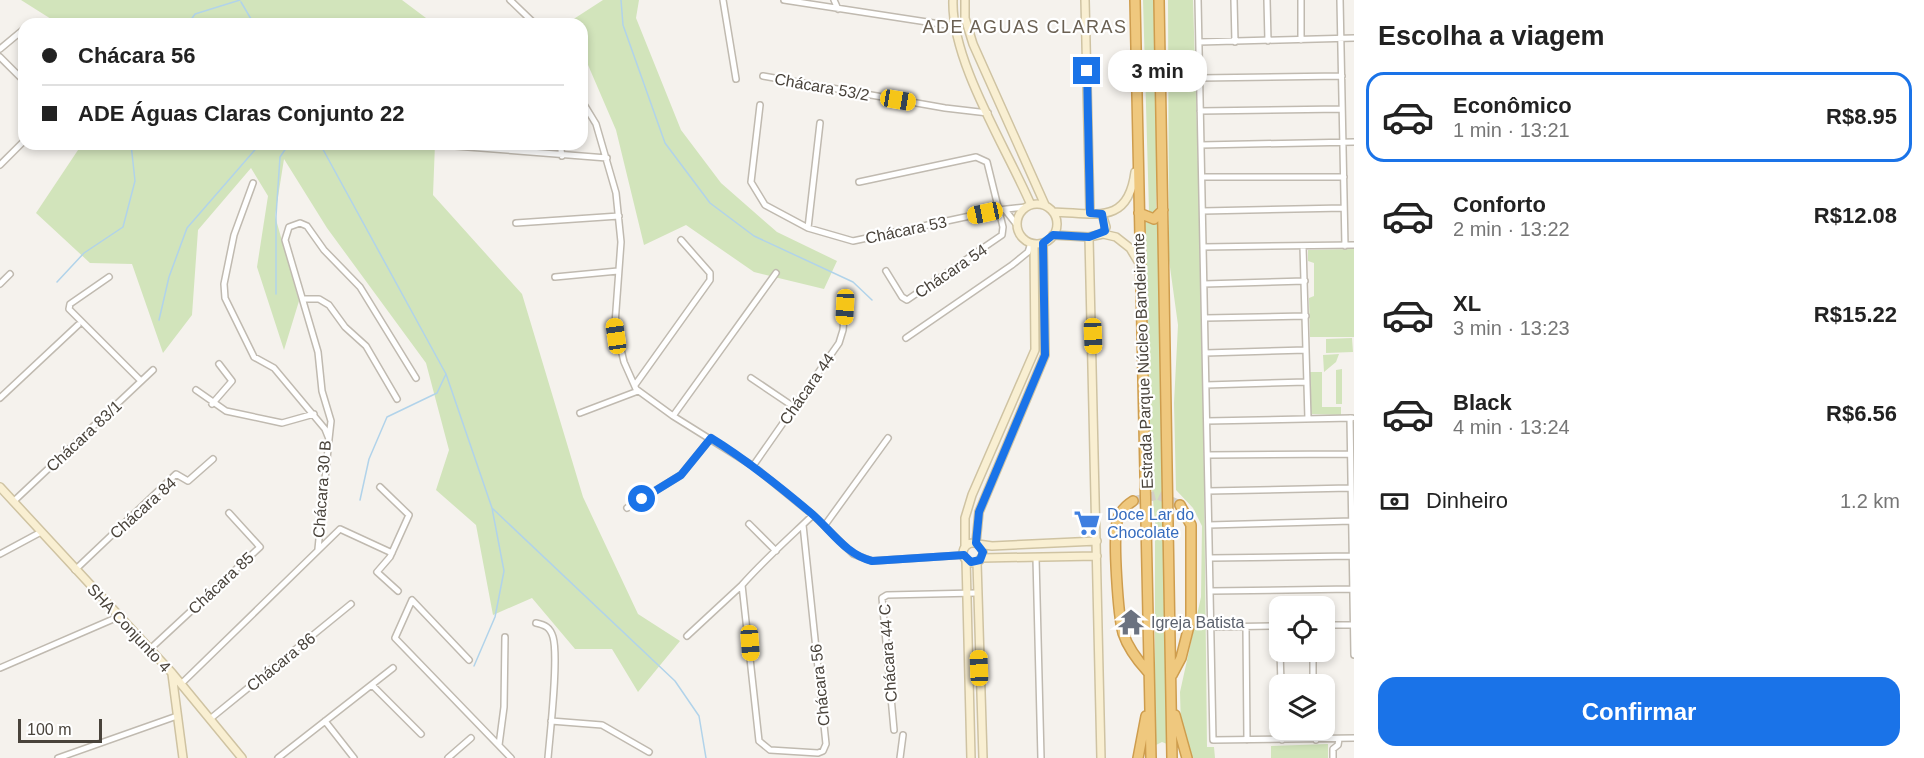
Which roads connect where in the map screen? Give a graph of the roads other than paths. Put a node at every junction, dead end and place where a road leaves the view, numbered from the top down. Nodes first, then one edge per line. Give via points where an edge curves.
1 (723, 0) edge
2 (784, 0) edge
3 (834, 0) edge
4 (1086, 0) edge
5 (1135, 0) edge
6 (1159, 0) edge
7 (1198, 0) edge
8 (1234, 0) edge
9 (1268, 0) edge
10 (1300, 0) edge
11 (1341, 0) edge
12 (513, 1) edge
13 (953, 4) edge
14 (965, 4) edge
15 (838, 9) junction
16 (529, 18) edge
17 (953, 26) junction
18 (18, 34) edge
19 (1354, 38) edge
20 (1341, 39) junction
21 (1301, 40) junction
22 (1268, 41) junction
23 (1199, 42) junction
24 (1235, 42) junction
25 (0, 49) edge
26 (0, 57) edge
27 (18, 75) edge
28 (763, 76) dead end
29 (1342, 76) junction
30 (1200, 78) junction
31 (736, 79) dead end
32 (760, 105) dead end
33 (1342, 109) junction
34 (588, 111) edge
35 (1200, 111) junction
36 (988, 113) junction
37 (820, 123) dead end
38 (1342, 142) junction
39 (1354, 142) edge
40 (1202, 145) junction
41 (18, 147) edge
42 (498, 150) edge
43 (561, 150) edge
44 (1138, 152) junction
45 (562, 156) junction
46 (607, 158) junction
47 (0, 165) edge
48 (1202, 177) junction
49 (1344, 177) junction
50 (859, 182) dead end
51 (253, 183) dead end
52 (1029, 206) junction
53 (1045, 206) junction
54 (1344, 208) junction
55 (998, 210) junction
56 (1163, 210) junction
57 (1006, 211) junction
58 (1203, 211) junction
59 (1053, 212) junction
60 (1090, 213) junction
61 (1139, 213) junction
62 (1102, 214) junction
63 (619, 216) junction
64 (516, 223) dead end
65 (1017, 225) junction
66 (808, 228) junction
67 (1103, 234) junction
68 (1053, 235) junction
69 (1089, 237) junction
70 (681, 240) dead end
71 (1043, 243) junction
72 (1033, 244) junction
73 (1354, 245) edge
74 (1303, 246) junction
75 (1345, 246) junction
76 (1203, 247) junction
77 (1139, 263) junction
78 (618, 271) junction
79 (886, 271) dead end
80 (776, 273) dead end
81 (10, 274) dead end
82 (109, 277) dead end
83 (555, 277) dead end
84 (1305, 281) junction
85 (0, 284) edge
86 (1204, 284) junction
87 (303, 299) junction
88 (845, 307) dead end
89 (1306, 316) junction
90 (1205, 318) junction
91 (78, 324) dead end
92 (906, 338) dead end
93 (1035, 350) junction
94 (1306, 350) junction
95 (1205, 353) junction
96 (1045, 355) junction
97 (219, 364) dead end
98 (153, 370) dead end
99 (416, 378) dead end
100 (751, 378) dead end
101 (141, 381) junction
102 (1306, 382) junction
103 (1206, 385) junction
104 (636, 388) junction
105 (196, 390) dead end
106 (0, 398) edge
107 (397, 399) dead end
108 (212, 404) junction
109 (794, 407) junction
110 (580, 413) dead end
111 (314, 414) junction
112 (673, 416) junction
113 (1352, 418) edge
114 (1308, 419) junction
115 (1207, 421) junction
116 (711, 438) junction
117 (888, 438) dead end
118 (329, 439) junction
119 (1350, 454) junction
120 (1208, 455) junction
121 (213, 459) dead end
122 (753, 466) junction
123 (0, 487) edge
124 (380, 487) dead end
125 (1350, 488) junction
126 (1208, 491) junction
127 (14, 501) junction
128 (1133, 501) dead end
129 (1180, 505) dead end
130 (627, 508) dead end
131 (229, 513) dead end
132 (813, 515) junction
133 (1353, 521) edge
134 (749, 524) dead end
135 (803, 525) junction
136 (825, 525) junction
137 (1209, 525) junction
138 (41, 532) junction
139 (1097, 541) junction
140 (1080, 542) junction
141 (977, 543) junction
142 (992, 546) junction
143 (318, 549) junction
144 (776, 551) junction
145 (392, 553) junction
146 (0, 554) edge
147 (965, 554) junction
148 (1079, 556) junction
149 (1097, 556) junction
150 (1352, 556) junction
151 (991, 558) junction
152 (1036, 558) junction
153 (1210, 558) junction
154 (979, 560) junction
155 (75, 570) junction
156 (742, 585) junction
157 (1353, 589) edge
158 (398, 591) dead end
159 (1211, 591) junction
160 (976, 593) junction
161 (966, 594) junction
162 (351, 604) dead end
163 (118, 617) junction
164 (978, 618) junction
165 (967, 619) junction
166 (536, 623) dead end
167 (1335, 625) edge
168 (1354, 625) edge
169 (1269, 626) edge
170 (1211, 627) junction
171 (1246, 627) junction
172 (687, 636) dead end
173 (505, 637) dead end
174 (149, 650) junction
175 (1354, 656) edge
176 (469, 660) dead end
177 (0, 668) edge
178 (393, 668) dead end
179 (1148, 672) junction
180 (172, 673) junction
181 (1171, 677) junction
182 (181, 684) junction
183 (372, 685) junction
184 (188, 692) junction
185 (174, 696) junction
186 (1172, 704) junction
187 (1149, 705) junction
188 (177, 716) junction
189 (210, 719) junction
190 (325, 721) junction
191 (551, 721) junction
192 (972, 724) junction
193 (982, 724) junction
194 (894, 730) dead end
195 (421, 734) dead end
196 (903, 735) dead end
197 (471, 738) dead end
198 (1354, 738) edge
199 (1335, 739) edge
200 (1339, 739) junction
201 (1247, 740) junction
202 (1316, 740) edge
203 (1141, 741) junction
204 (1282, 741) joint
205 (499, 746) junction
206 (649, 752) dead end
207 (58, 758) edge
208 (183, 758) edge
209 (242, 758) edge
210 (278, 758) edge
211 (354, 758) edge
212 (448, 758) edge
213 (511, 758) edge
214 (548, 758) edge
215 (900, 758) edge
216 (971, 758) edge
217 (983, 758) edge
218 (1041, 758) edge
219 (1101, 758) edge
220 (1132, 758) edge
221 (1138, 758) edge
222 (1151, 758) edge
223 (1172, 758) edge
224 (1187, 758) edge
225 (1333, 758) edge

1 - 31 street
2 - 15 street
3 - 15 street
4 - 60 street
5 - 44 highway, Estrada Parque Núcleo Bandeirante
6 - 56 highway, Estrada Parque Núcleo Bandeirante
7 - 23 street
8 - 24 street
9 - 22 street
10 - 21 street
11 - 20 street
12 - 16 street
13 - 14 street
13 - 17 street
14 - 53 street via 973,44
15 - 17 street
17 - 36 street
18 - 25 street
19 - 20 street
20 - 21 street
20 - 29 street
21 - 22 street
22 - 24 street
23 - 24 street
23 - 30 street
26 - 27 street
28 - 36 street, Chácara 53/2
29 - 30 street
29 - 33 street
30 - 35 street
32 - 66 street, Chácara 53 via 753,187 765,205
33 - 35 street
33 - 38 street
34 - 46 street
35 - 40 street
36 - 52 street
37 - 66 street
38 - 39 street
38 - 40 street
38 - 49 street
40 - 48 street
41 - 47 street
42 - 45 street
43 - 45 street
44 - 61 highway, Estrada Parque Núcleo Bandeirante
44 - 62 street via 1132,193 1121,207
45 - 46 street
46 - 63 street
48 - 49 street
48 - 58 street
49 - 54 street
50 - 55 street, Chácara 54 via 981,158 987,162
51 - 111 street, Chácara 30 B via 234,235 225,298 254,357 274,368
52 - 53 street
52 - 57 street, Chácara 53
52 - 65 street via 1021,212
53 - 59 street
54 - 58 street
54 - 75 street
55 - 57 street, Chácara 53
55 - 66 street, Chácara 53 via 853,241
55 - 79 street, Chácara 54 via 1002,234 907,300
56 - 61 highway via 1154,219
56 - 181 highway, Estrada Parque Núcleo Bandeirante
57 - 65 street
58 - 76 street
59 - 60 street
59 - 68 street
60 - 62 street
61 - 77 highway, Estrada Parque Núcleo Bandeirante
62 - 67 street via 1106,227
63 - 64 street
63 - 78 street
65 - 72 street via 1021,237
67 - 69 street
67 - 77 street via 1123,241
68 - 69 street
68 - 71 street
69 - 139 street
70 - 104 street via 710,273 710,280
71 - 72 street
71 - 96 street
72 - 92 street via 1012,265
72 - 93 street
73 - 75 street
74 - 75 street
74 - 76 street
74 - 84 street
76 - 86 street
77 - 179 highway, Estrada Parque Núcleo Bandeirante
78 - 83 street
78 - 104 street via 615,324 624,362
80 - 112 street
81 - 85 street
82 - 101 street via 70,304 69,309
84 - 86 street
84 - 89 street
86 - 90 street
87 - 99 street via 285,240 286,232 295,223 307,226 360,287
87 - 107 street via 319,299 329,305 366,346
87 - 118 street via 320,358 322,391 331,421
88 - 109 street, Chácara 44 via 842,337
89 - 90 street
89 - 94 street
90 - 95 street
91 - 106 street
93 - 96 street
93 - 147 street via 972,495 963,531
94 - 95 street
94 - 102 street
95 - 103 street
96 - 141 street via 979,512
97 - 108 street via 232,381
98 - 101 street, Chácara 83/1
100 - 109 street
101 - 127 street, Chácara 83/1
102 - 103 street
102 - 114 street
103 - 115 street
104 - 110 street
104 - 112 street
105 - 108 street
108 - 111 street via 226,411 282,423
109 - 122 street, Chácara 44
111 - 118 street, Chácara 30 B
112 - 116 street
113 - 114 street
113 - 119 street
114 - 115 street
115 - 120 street
116 - 122 street
116 - 130 street via 681,475
117 - 136 street
118 - 143 street, Chácara 30 B
119 - 120 street
119 - 125 street
120 - 126 street
121 - 155 street, Chácara 84 via 188,481 176,474
122 - 132 street
123 - 127 street, SHA Conjunto 4
124 - 145 street via 409,515
125 - 126 street
125 - 133 street
126 - 137 street
127 - 138 street, SHA Conjunto 4
128 - 179 highway via 1116,526 1119,600 1124,633 1135,657
129 - 181 highway via 1191,529 1191,618 1181,658
131 - 174 street, Chácara 85 via 260,547
132 - 135 street
132 - 136 street
133 - 137 street
133 - 150 street
134 - 144 street
135 - 144 street
135 - 156 street, Chácara 56 via 826,744 821,752 770,750 759,741
136 - 147 street via 853,554 872,561
137 - 153 street
138 - 146 street
138 - 155 street, SHA Conjunto 4
139 - 140 street
139 - 149 street
140 - 142 street
140 - 148 street via 1086,550
141 - 142 street
141 - 147 street
141 - 154 street via 983,552
142 - 151 street
143 - 145 street via 341,529
143 - 182 street
144 - 156 street
145 - 158 street via 377,572
147 - 154 street
147 - 161 street
148 - 149 street
148 - 152 street
149 - 219 street
150 - 153 street
150 - 157 street
151 - 152 street
151 - 154 street
152 - 218 street
153 - 159 street
154 - 160 street
155 - 163 street, SHA Conjunto 4
156 - 172 street
157 - 159 street
157 - 168 street
159 - 170 street
160 - 161 street, Chácara 44 C
160 - 164 street
161 - 165 street
161 - 194 street, Chácara 44 C via 882,598
162 - 189 street, Chácara 86
163 - 174 street, SHA Conjunto 4
163 - 177 street
164 - 165 street
164 - 193 street
165 - 192 street
166 - 191 street via 545,625 553,637
167 - 168 street
168 - 175 street
169 - 171 street
170 - 171 street
170 - 201 street via 1214,740
171 - 201 street
173 - 205 street
174 - 180 street, SHA Conjunto 4
176 - 205 street via 414,600 396,639
178 - 183 street
179 - 187 highway, Estrada Parque Núcleo Bandeirante
180 - 182 street, SHA Conjunto 4
180 - 185 street
181 - 186 highway, Estrada Parque Núcleo Bandeirante
182 - 184 street, SHA Conjunto 4
183 - 190 street
183 - 195 street
184 - 185 street
184 - 189 street, SHA Conjunto 4
185 - 188 street
186 - 223 highway, Estrada Parque Núcleo Bandeirante
186 - 224 highway
187 - 203 highway
187 - 222 highway, Estrada Parque Núcleo Bandeirante
188 - 207 street
188 - 208 street
189 - 209 street, SHA Conjunto 4
190 - 210 street
190 - 211 street
191 - 206 street via 602,725
191 - 214 street
192 - 193 street
192 - 216 street
193 - 217 street
196 - 215 street
197 - 212 street
198 - 200 street
199 - 200 street
200 - 225 street
201 - 204 street
202 - 204 street
203 - 220 street
203 - 221 highway
205 - 213 street

